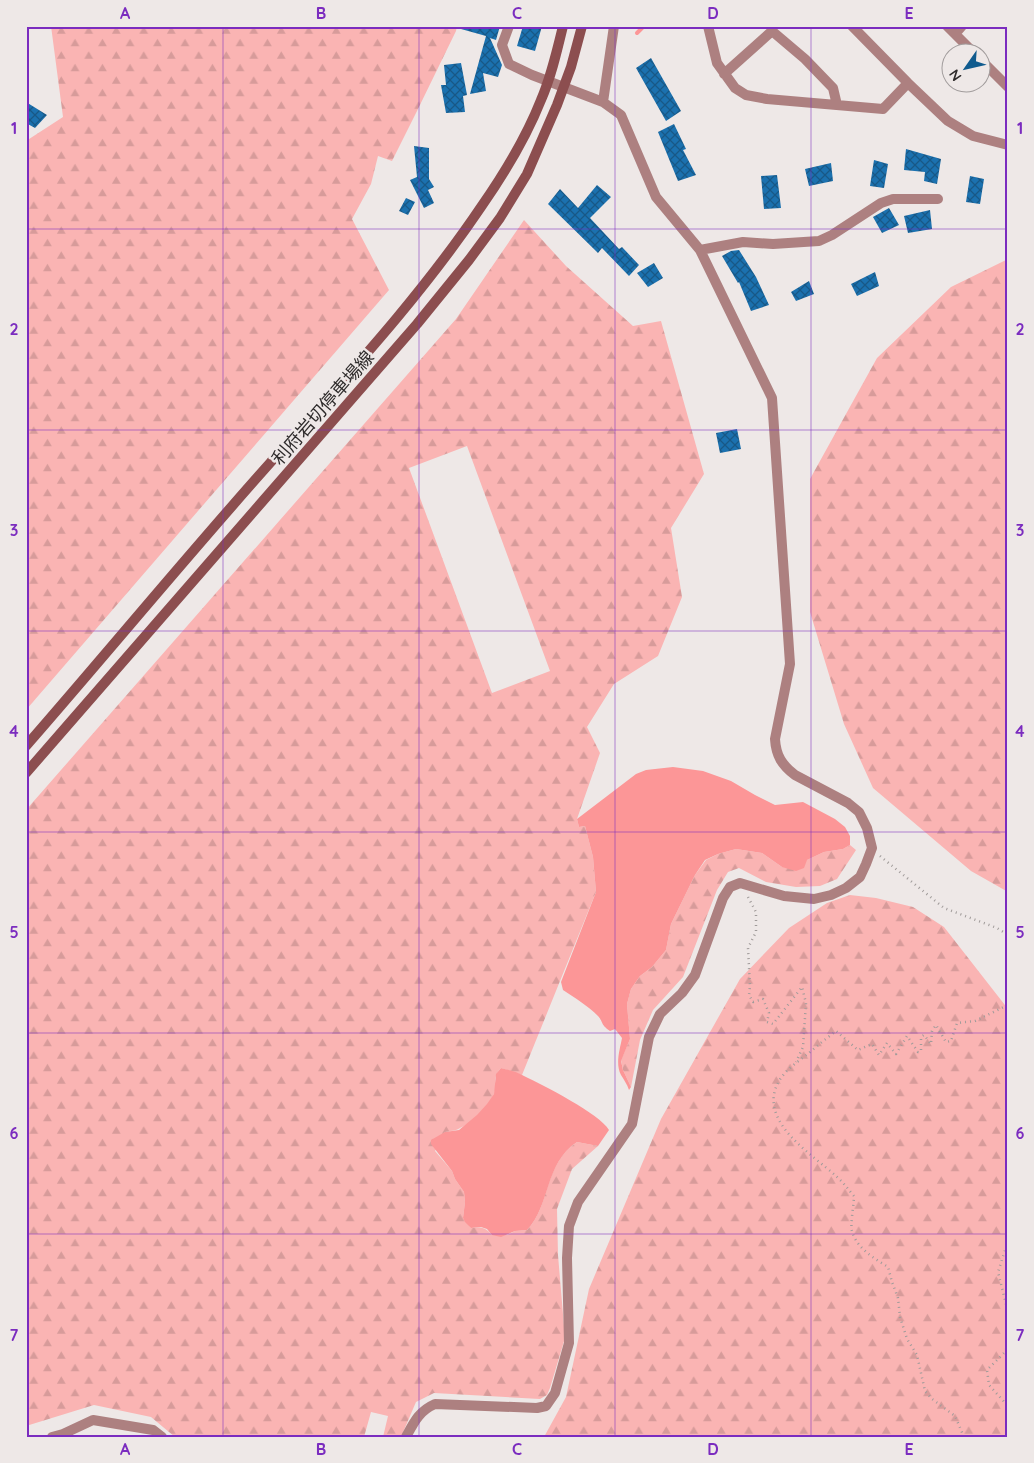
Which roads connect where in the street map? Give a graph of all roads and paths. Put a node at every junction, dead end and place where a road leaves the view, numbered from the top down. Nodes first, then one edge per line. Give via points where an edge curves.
1 (509, 26) edge
2 (564, 26) edge
3 (582, 26) edge
4 (614, 26) edge
5 (708, 26) edge
6 (852, 26) edge
7 (955, 29) edge
8 (966, 42) edge
9 (992, 70) edge
10 (724, 74) junction
11 (548, 81) junction
12 (908, 83) junction
13 (564, 87) junction
14 (1008, 87) edge
15 (602, 102) junction
16 (837, 105) junction
17 (1008, 145) edge
18 (938, 199) dead end
19 (700, 250) junction
20 (26, 746) edge
21 (26, 773) edge
22 (872, 848) junction
23 (740, 882) junction
24 (1008, 936) edge
25 (1008, 1005) edge
26 (795, 1063) junction
27 (1008, 1181) edge
28 (1008, 1206) edge
29 (1008, 1241) edge
30 (1008, 1308) edge
31 (1008, 1344) edge
32 (1008, 1406) edge
33 (52, 1437) edge
34 (162, 1437) edge
35 (406, 1437) edge
36 (964, 1437) edge

1 - 11 street via 502,45 508,64
2 - 11 main road, 利府岩切停車場線
3 - 13 main road, 利府岩切停車場線
4 - 15 street
5 - 10 street via 716,63
6 - 12 street
7 - 8 street
9 - 14 street
10 - 16 street via 735,88 746,95
10 - 16 street via 772,31 833,88
11 - 13 street
11 - 20 main road, 利府岩切停車場線 via 542,100 497,184 413,299
12 - 16 street via 883,109
12 - 17 street via 948,121 973,136
13 - 15 street
13 - 21 main road, 利府岩切停車場線 via 527,174 469,260
15 - 19 street via 622,115 656,197
18 - 19 street via 893,199 881,203 819,241 743,242
19 - 22 street via 772,398 790,664 775,739 776,751 795,775 848,803 858,812 867,828
22 - 23 street via 860,876 831,896 814,900 784,896
22 - 24 path via 944,908 997,928
23 - 26 path via 756,912 756,932 748,948 752,1002 763,999 769,1013 767,1022 773,1024 802,987 806,1003 803,1047
23 - 35 street via 730,887 723,898 695,975 660,1014 649,1037 632,1124 578,1202 569,1226 569,1344 552,1398 546,1406 537,1408 435,1404 416,1416
25 - 26 path via 975,1022 957,1023 951,1041 946,1042 936,1025 931,1044 924,1034 921,1051 918,1052 908,1036 896,1054 887,1043 878,1056 872,1044 858,1050 836,1031
26 - 36 path via 773,1094 776,1116 783,1128 854,1196 852,1231 860,1247 888,1267 900,1317 907,1339 917,1355 925,1391 955,1416
27 - 28 path
29 - 30 path via 998,1272
31 - 32 path via 1005,1352 987,1370 989,1385
33 - 34 street via 93,1420 153,1430

